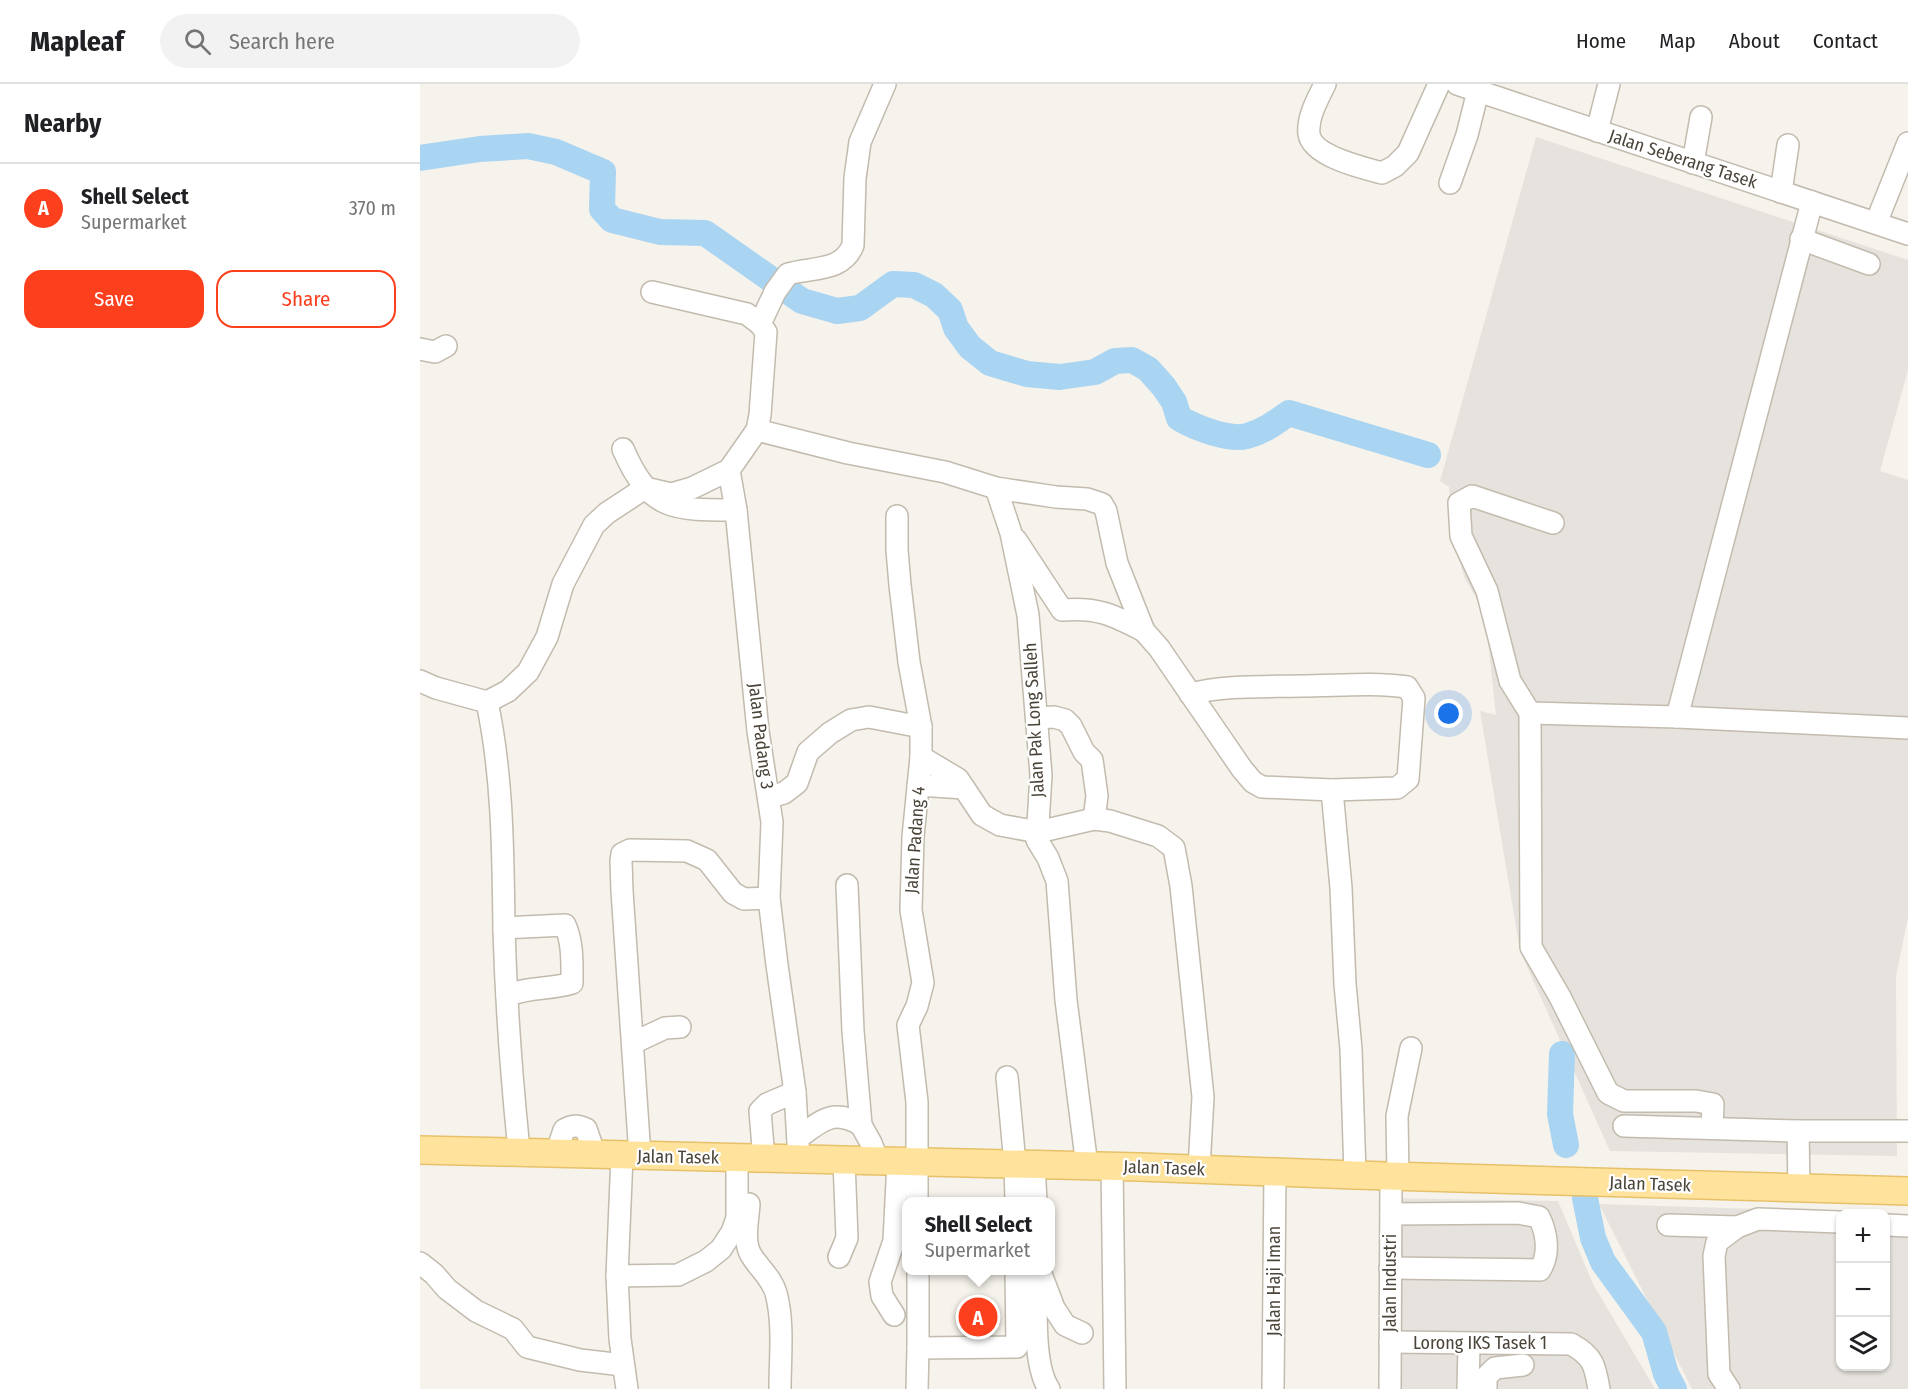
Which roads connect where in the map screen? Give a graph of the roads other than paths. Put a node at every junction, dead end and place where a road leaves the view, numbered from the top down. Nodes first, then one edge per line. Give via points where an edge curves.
1 (885, 84) edge
2 (1324, 84) edge
3 (1439, 84) edge
4 (1457, 84) edge
5 (1609, 84) edge
6 (1478, 91) junction
7 (1701, 117) dead end
8 (1597, 131) junction
9 (1908, 143) edge
10 (1788, 145) dead end
11 (1693, 162) junction
12 (1450, 183) dead end
13 (1781, 192) junction
14 (1812, 202) junction
15 (1876, 223) junction
16 (1908, 234) edge
17 (1801, 238) junction
18 (1869, 264) dead end
19 (652, 292) dead end
20 (760, 324) junction
21 (446, 346) dead end
22 (420, 349) edge
23 (757, 430) junction
24 (623, 449) dead end
25 (729, 470) junction
26 (645, 488) junction
27 (996, 488) junction
28 (736, 510) junction
29 (897, 516) dead end
30 (1553, 523) dead end
31 (1011, 533) junction
32 (1144, 631) junction
33 (424, 689) edge
34 (1190, 694) junction
35 (487, 702) junction
36 (1530, 713) junction
37 (1677, 717) junction
38 (1037, 718) junction
39 (921, 728) junction
40 (1908, 728) edge
41 (921, 757) junction
42 (918, 785) junction
43 (964, 788) junction
44 (1332, 790) junction
45 (769, 797) junction
46 (1094, 819) junction
47 (1038, 832) junction
48 (847, 885) dead end
49 (769, 898) junction
50 (504, 928) junction
51 (507, 996) junction
52 (680, 1027) dead end
53 (633, 1043) junction
54 (1411, 1048) dead end
55 (1007, 1077) dead end
56 (795, 1092) junction
57 (861, 1125) junction
58 (1624, 1126) dead end
59 (1712, 1128) junction
60 (1798, 1131) junction
61 (1908, 1131) edge
62 (799, 1149) junction
63 (420, 1150) edge
64 (517, 1153) junction
65 (631, 1156) junction
66 (750, 1159) junction
67 (844, 1161) junction
68 (898, 1162) junction
69 (1025, 1164) junction
70 (1100, 1166) junction
71 (1199, 1168) junction
72 (1275, 1172) junction
73 (1355, 1175) junction
74 (1394, 1176) junction
75 (1799, 1188) junction
76 (1908, 1191) edge
77 (915, 1197) edge
78 (1017, 1197) edge
79 (1035, 1197) edge
80 (1391, 1214) junction
81 (1836, 1222) edge
82 (1668, 1225) dead end
83 (1890, 1225) edge
84 (1908, 1226) edge
85 (1737, 1227) junction
86 (839, 1257) dead end
87 (420, 1263) edge
88 (1390, 1268) junction
89 (918, 1275) edge
90 (1016, 1275) edge
91 (1038, 1275) edge
92 (1040, 1275) edge
93 (617, 1276) junction
94 (894, 1315) dead end
95 (1082, 1333) dead end
96 (1390, 1342) junction
97 (1469, 1344) junction
98 (918, 1348) junction
99 (623, 1365) junction
100 (1523, 1365) dead end
101 (1115, 1388) edge
102 (627, 1389) edge
103 (780, 1389) edge
104 (917, 1389) edge
105 (1049, 1389) edge
106 (1273, 1389) edge
107 (1390, 1389) edge
108 (1468, 1389) edge
109 (1486, 1389) edge
110 (1599, 1389) edge
111 (1729, 1389) edge

1 - 20 street via 860,142 849,255 841,262 788,274
2 - 3 street via 1309,125 1314,146 1346,163 1382,173 1408,153
4 - 6 street, Jalan Seberang Tasek
5 - 8 street
6 - 8 street, Jalan Seberang Tasek
6 - 12 street
7 - 11 street
8 - 11 street, Jalan Seberang Tasek
9 - 15 street
10 - 13 street
11 - 13 street, Jalan Seberang Tasek
13 - 14 street, Jalan Seberang Tasek
14 - 15 street, Jalan Seberang Tasek
14 - 17 street
15 - 16 street, Jalan Seberang Tasek
17 - 18 street
17 - 37 street
19 - 20 street via 747,314
20 - 23 street via 766,332
21 - 22 street via 435,352
23 - 25 street
23 - 27 street via 945,472
24 - 26 street
25 - 26 street via 692,489 670,494
25 - 28 street, Jalan Padang 3
26 - 28 street via 663,502 683,508
26 - 35 street via 594,525 563,584 547,637 528,672 508,691
27 - 31 street, Jalan Pak Long Salleh
27 - 32 street via 1102,504 1117,563
28 - 45 street, Jalan Padang 3 via 758,731
29 - 39 street, Jalan Padang 4 via 901,596
30 - 36 street via 1472,496 1460,503 1461,536 1486,591 1510,681
31 - 32 street via 1062,610 1084,608 1111,614
31 - 38 street, Jalan Pak Long Salleh via 1028,615
32 - 34 street
33 - 35 street
34 - 44 street via 1253,782 1269,788
34 - 44 street via 1241,688 1407,687 1414,698 1408,779 1398,788
35 - 50 street via 496,763
36 - 37 street
36 - 59 street via 1531,947 1608,1093 1624,1101 1713,1104
37 - 40 street
38 - 46 street via 1065,720 1092,760 1097,796
38 - 47 street, Jalan Pak Long Salleh via 1041,775
39 - 41 street, Jalan Padang 4
39 - 45 street via 868,717 851,720 808,752 797,783 784,793
41 - 42 street, Jalan Padang 4
41 - 43 street via 958,779
42 - 43 street
42 - 68 street, Jalan Padang 4 via 911,910 923,983 908,1025 916,1102
43 - 47 street via 982,815 1000,825
44 - 73 street via 1351,1049
45 - 49 street, Jalan Padang 3
46 - 47 street
46 - 71 street via 1158,836 1174,848 1203,1097
47 - 70 street, Jalan Pak Long Salleh via 1037,840 1057,881 1066,1000
48 - 57 street
49 - 53 street via 744,899 733,893 707,860 687,851 630,850 622,854
49 - 56 street, Jalan Padang 3
50 - 51 street
50 - 51 street via 566,925 572,958 572,982 520,990
51 - 64 street
52 - 53 street via 665,1028
53 - 65 street
54 - 74 street, Jalan Industri via 1397,1116
55 - 69 street
56 - 62 street, Jalan Padang 3
56 - 66 street via 760,1111
57 - 62 street via 848,1117 833,1117 818,1124
57 - 68 street via 871,1143
58 - 59 street
59 - 60 street
60 - 61 street
60 - 75 street
62 - 66 main road, Jalan Tasek
62 - 67 main road, Jalan Tasek
63 - 64 main road, Jalan Tasek
64 - 65 main road, Jalan Tasek
65 - 66 main road, Jalan Tasek
65 - 93 street
66 - 93 street via 737,1218 721,1249 678,1275
66 - 103 street via 747,1242 751,1257 775,1290 780,1312
67 - 68 main road, Jalan Tasek
67 - 86 street via 847,1238
68 - 69 main road, Jalan Tasek
68 - 77 street
68 - 94 street via 894,1241 880,1282 882,1296
69 - 70 main road, Jalan Tasek
69 - 78 street
69 - 79 street
70 - 71 main road, Jalan Tasek
70 - 101 street, Jalan Pak Long Salleh
71 - 72 main road, Jalan Tasek
72 - 73 main road, Jalan Tasek
72 - 106 street, Jalan Haji Iman
73 - 74 main road, Jalan Tasek
74 - 75 main road, Jalan Tasek
74 - 80 street, Jalan Industri
75 - 76 main road, Jalan Tasek
80 - 88 street, Jalan Industri
80 - 88 street via 1518,1213 1539,1217 1547,1249 1540,1270
81 - 85 street via 1758,1219
82 - 85 street
83 - 84 street
85 - 111 street via 1717,1242 1714,1256 1719,1374
87 - 99 street via 476,1311 513,1329 527,1347 580,1360
88 - 96 street, Jalan Industri
89 - 98 street
90 - 98 street via 1017,1347
91 - 105 street via 1038,1354
92 - 95 street via 1065,1324
93 - 99 street
96 - 97 street, Lorong IKS Tasek 1
96 - 107 street, Jalan Industri
97 - 108 street
97 - 110 street, Lorong IKS Tasek 1 via 1571,1344 1586,1352 1595,1368
98 - 104 street
99 - 102 street
100 - 109 street via 1495,1368 1486,1377

